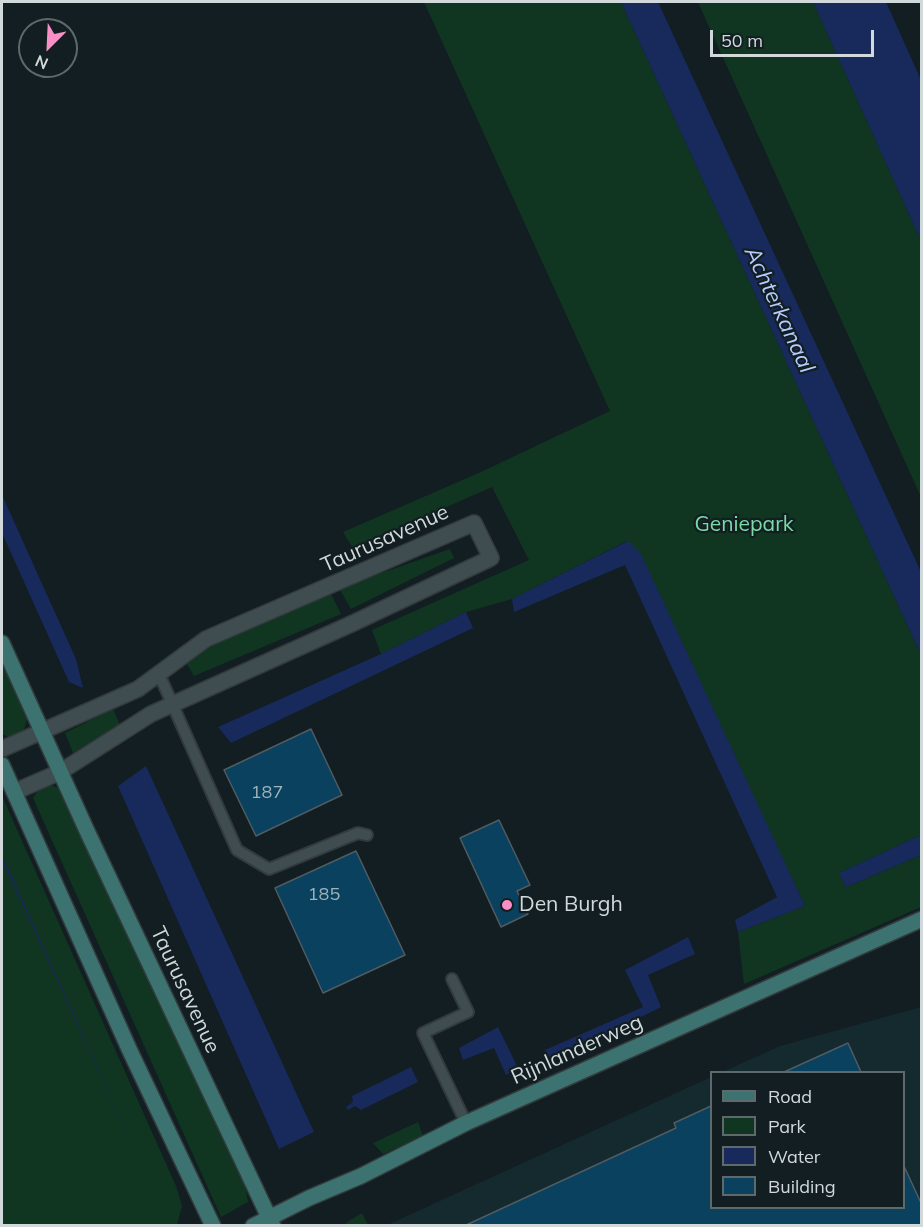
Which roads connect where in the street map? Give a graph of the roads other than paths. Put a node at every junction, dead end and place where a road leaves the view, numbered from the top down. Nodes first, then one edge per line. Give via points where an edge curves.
1 (2, 643) edge
2 (159, 674) junction
3 (172, 705) junction
4 (42, 732) junction
5 (2, 749) edge
6 (2, 765) edge
7 (60, 772) junction
8 (14, 792) junction
9 (367, 835) dead end
10 (921, 919) edge
11 (452, 979) dead end
12 (465, 1124) junction
13 (271, 1221) edge
14 (213, 1226) edge
15 (253, 1226) edge

1 - 4 main road, Taurusavenue
2 - 3 lane
2 - 3 street, Taurusavenue via 206,639 474,523 491,558
2 - 4 street, Taurusavenue via 138,689
3 - 7 street, Taurusavenue via 151,714
3 - 9 lane via 237,850 269,869 358,833
4 - 5 street, Taurusavenue
4 - 7 main road, Taurusavenue
6 - 8 main road
7 - 8 street, Taurusavenue
7 - 13 main road, Taurusavenue
8 - 14 main road
10 - 12 main road, Rijnlanderweg
11 - 12 lane via 468,1012 423,1033
12 - 13 main road, Rijnlanderweg
13 - 15 main road, Rijnlanderweg

